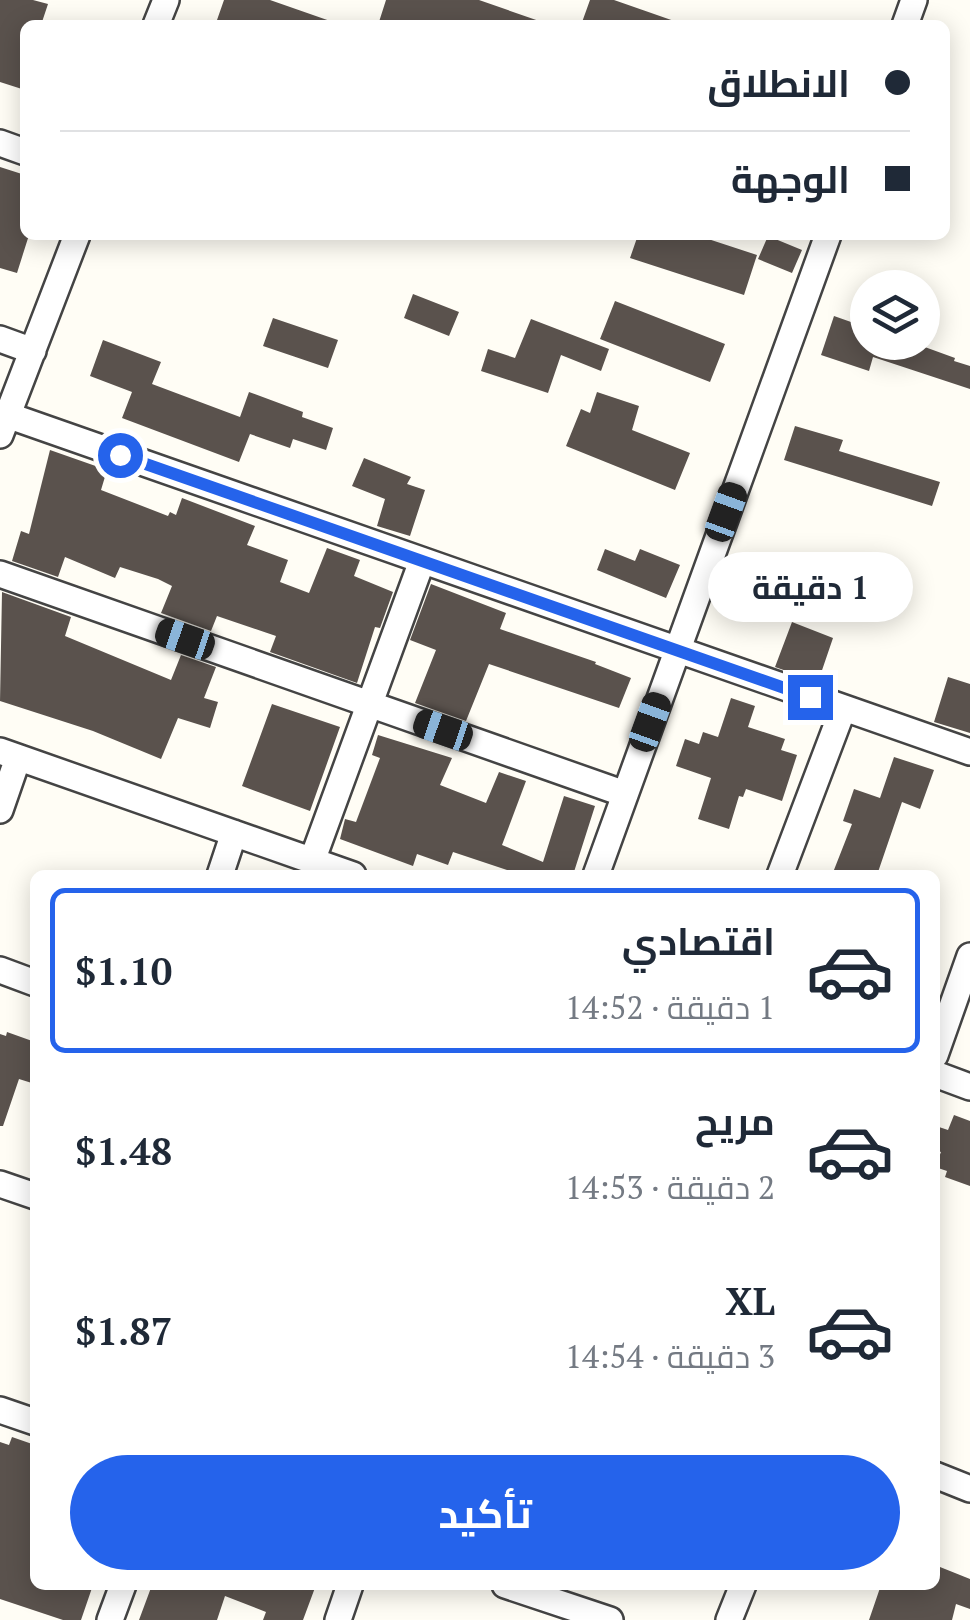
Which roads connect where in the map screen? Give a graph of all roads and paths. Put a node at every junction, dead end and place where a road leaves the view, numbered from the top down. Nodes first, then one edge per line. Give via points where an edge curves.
1 (75, 240) edge
2 (826, 240) edge
3 (0, 339) edge
4 (33, 352) junction
5 (4, 425) edge
6 (422, 561) junction
7 (0, 574) edge
8 (676, 650) junction
9 (370, 704) junction
10 (844, 709) junction
11 (970, 752) edge
12 (9, 755) edge
13 (626, 794) junction
14 (0, 810) edge
15 (234, 833) junction
16 (312, 860) junction
17 (222, 870) edge
18 (339, 870) edge
19 (598, 870) edge
20 (782, 870) edge
21 (970, 956) edge
22 (0, 970) edge
23 (30, 981) edge
24 (940, 1041) edge
25 (940, 1076) edge
26 (970, 1087) edge
27 (0, 1184) edge
28 (30, 1194) edge
29 (0, 1410) edge
30 (30, 1416) edge
31 (940, 1477) edge
32 (970, 1489) edge
33 (120, 1590) edge
34 (348, 1590) edge
35 (519, 1590) edge
36 (741, 1590) edge
37 (110, 1620) edge
38 (338, 1620) edge
39 (610, 1620) edge
40 (730, 1620) edge

1 - 4 street
2 - 8 street
3 - 4 street
4 - 5 street
5 - 6 street
6 - 8 street
6 - 9 street
7 - 9 street
8 - 10 street
8 - 13 street
9 - 13 street
9 - 16 street
10 - 11 street
10 - 20 street
12 - 14 street
12 - 15 street
13 - 19 street
15 - 16 street
15 - 17 street
16 - 18 street
21 - 24 street
22 - 23 street
25 - 26 street
27 - 28 street
29 - 30 street
31 - 32 street
33 - 37 street
34 - 38 street
35 - 39 street
36 - 40 street

